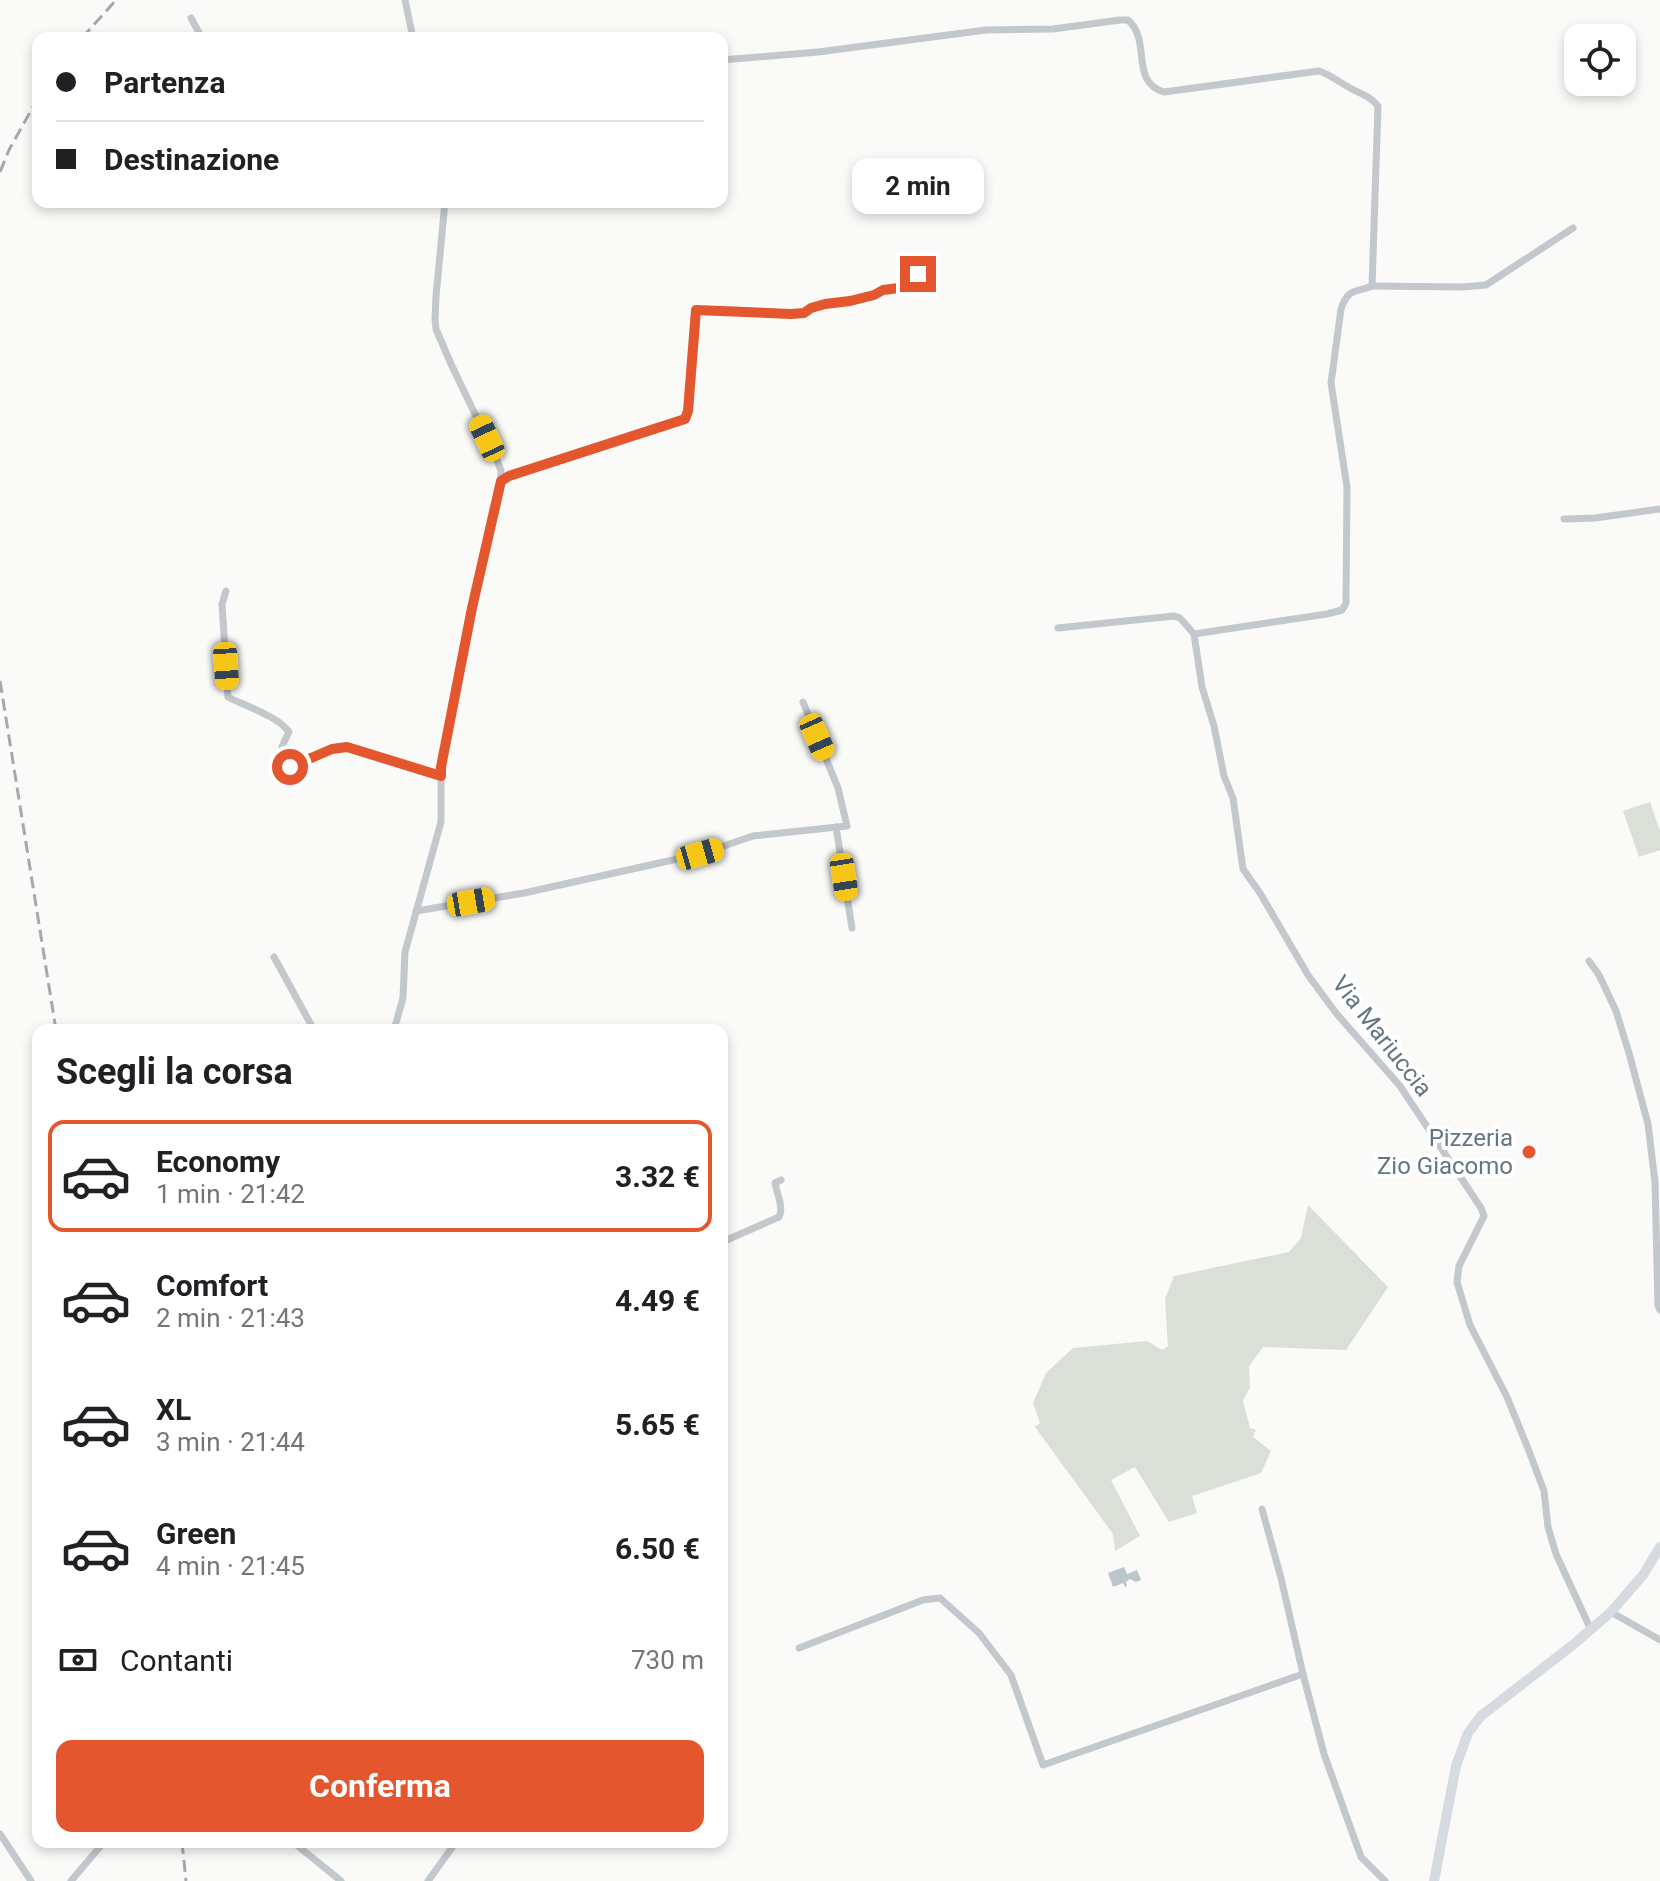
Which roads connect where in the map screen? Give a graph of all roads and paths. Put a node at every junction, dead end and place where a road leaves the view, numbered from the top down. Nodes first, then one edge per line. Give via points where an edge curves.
1 (405, 0) edge
2 (191, 18) dead end
3 (199, 32) edge
4 (412, 32) edge
5 (728, 60) edge
6 (444, 208) edge
7 (1573, 228) dead end
8 (919, 260) dead end
9 (1372, 286) junction
10 (501, 481) junction
11 (1660, 509) edge
12 (1564, 519) dead end
13 (226, 591) dead end
14 (1058, 628) dead end
15 (1194, 634) junction
16 (803, 702) dead end
17 (441, 776) junction
18 (836, 827) junction
19 (416, 911) junction
20 (852, 928) dead end
21 (274, 957) dead end
22 (1589, 961) dead end
23 (311, 1024) edge
24 (396, 1024) edge
25 (781, 1180) dead end
26 (728, 1239) edge
27 (1660, 1310) edge
28 (1262, 1509) dead end
29 (1660, 1547) edge
30 (1611, 1612) junction
31 (1591, 1630) junction
32 (1660, 1640) edge
33 (799, 1648) dead end
34 (1303, 1674) junction
35 (0, 1834) edge
36 (99, 1848) edge
37 (300, 1848) edge
38 (452, 1848) edge
39 (31, 1881) edge
40 (71, 1881) edge
41 (341, 1881) edge
42 (428, 1881) edge
43 (1385, 1881) edge
44 (1434, 1881) edge

1 - 4 street
2 - 3 street
5 - 9 street via 986,30 1128,20 1139,34 1149,83 1164,92 1319,71 1330,74 1378,106
6 - 10 street via 436,329 497,460
7 - 9 street via 1486,285
8 - 10 street via 916,280 907,287 804,313 696,310 685,419
9 - 15 street via 1345,299 1331,383 1347,487 1346,603 1336,612
10 - 17 street
11 - 12 street
13 - 17 street via 222,604 228,697 286,728 280,757 286,767 347,747
14 - 15 street via 1174,616
15 - 31 street, Via Mariuccia via 1202,687 1233,798 1243,869 1308,975 1400,1086 1481,1208 1484,1216 1459,1266 1457,1282 1470,1325 1529,1451 1544,1491 1556,1554
16 - 18 street via 838,788 847,826
17 - 19 street via 441,822
18 - 19 street via 753,836 700,854
18 - 20 street
19 - 24 street
21 - 23 street
22 - 27 street via 1616,1011 1648,1124
25 - 26 street via 775,1183 779,1217
28 - 34 street
29 - 30 main road
30 - 31 main road
30 - 32 street
31 - 44 main road via 1481,1716 1468,1733 1456,1766
33 - 34 street via 940,1598 979,1633 1011,1675 1043,1765
34 - 43 street via 1324,1754 1361,1857
35 - 39 street
36 - 40 street
37 - 41 street
38 - 42 street

